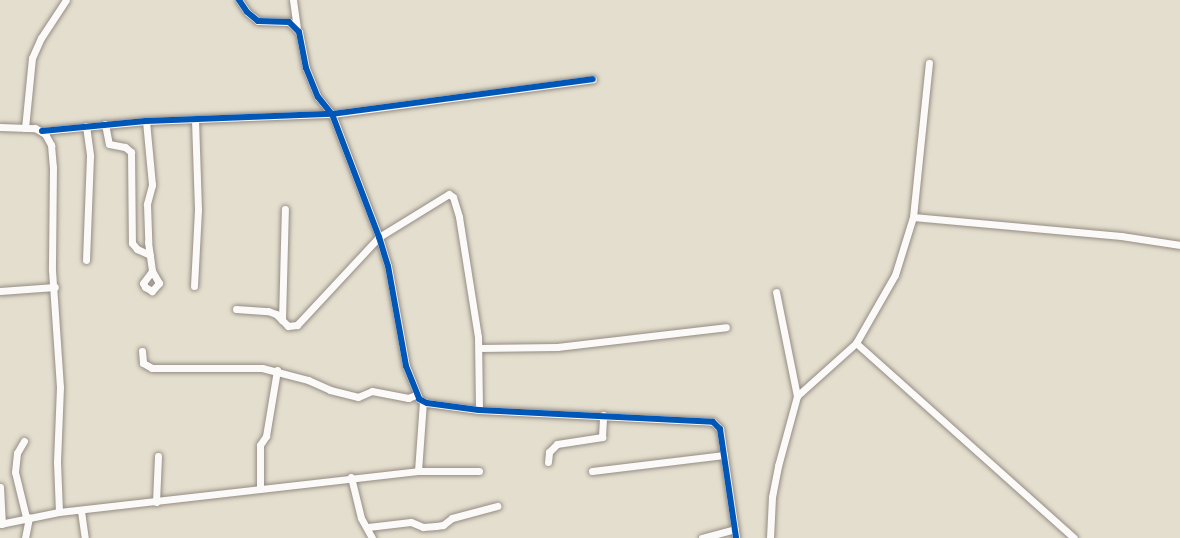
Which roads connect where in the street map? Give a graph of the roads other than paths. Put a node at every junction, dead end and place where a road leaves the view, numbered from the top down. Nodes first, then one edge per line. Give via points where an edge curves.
1 (66, 0) edge
2 (239, 0) edge
3 (293, 0) edge
4 (297, 27) junction
5 (929, 63) dead end
6 (593, 80) dead end
7 (332, 114) junction
8 (195, 120) junction
9 (146, 121) junction
10 (105, 124) junction
11 (86, 126) junction
12 (0, 127) edge
13 (25, 128) junction
14 (42, 131) junction
15 (285, 209) dead end
16 (913, 217) junction
17 (379, 237) junction
18 (1180, 245) edge
19 (150, 255) junction
20 (87, 260) dead end
21 (152, 271) dead end
22 (194, 286) dead end
23 (55, 287) junction
24 (0, 291) edge
25 (776, 292) dead end
26 (236, 309) dead end
27 (282, 322) junction
28 (726, 327) dead end
29 (856, 343) junction
30 (479, 348) junction
31 (142, 351) dead end
32 (277, 370) junction
33 (416, 395) junction
34 (796, 396) junction
35 (423, 402) junction
36 (479, 410) junction
37 (603, 415) junction
38 (24, 441) dead end
39 (724, 454) junction
40 (158, 456) dead end
41 (548, 462) dead end
42 (418, 471) junction
43 (479, 471) dead end
44 (592, 471) dead end
45 (351, 477) junction
46 (0, 487) edge
47 (260, 489) junction
48 (156, 502) junction
49 (497, 506) dead end
50 (81, 511) junction
51 (59, 512) junction
52 (27, 517) junction
53 (1, 524) edge
54 (368, 526) junction
55 (735, 529) junction
56 (25, 538) edge
57 (84, 538) edge
58 (372, 538) edge
59 (702, 538) edge
60 (736, 538) edge
61 (770, 538) edge
62 (1074, 538) edge

1 - 13 street via 32,58
2 - 4 street via 258,21 290,22
3 - 4 street
4 - 7 street via 306,68 318,97
5 - 16 street
6 - 7 street
7 - 8 street
7 - 17 street
8 - 9 street
8 - 22 street via 198,210
9 - 10 street
9 - 19 street via 152,185 147,204
10 - 11 street
10 - 19 street via 109,144 131,152 132,243
11 - 14 street
11 - 20 street via 90,156
12 - 13 street
13 - 14 street
14 - 23 street via 49,139 53,167
15 - 27 street
16 - 18 street
16 - 29 street via 895,275
17 - 27 street via 297,326
17 - 30 street via 446,194 452,195 459,217
17 - 33 street via 406,366
19 - 21 street
23 - 24 street
23 - 51 street via 60,387
25 - 34 street
26 - 27 street via 268,311
28 - 30 street via 573,345
29 - 34 street
29 - 62 street
30 - 36 street
31 - 32 street via 143,363 152,368 219,366
32 - 33 street via 358,397 372,392 408,398
32 - 47 street via 266,436 260,445
33 - 35 street
34 - 61 street via 776,476
35 - 36 street
35 - 42 street
36 - 37 street
37 - 39 street via 710,420 720,429
37 - 41 street via 602,437 557,444 549,452
38 - 52 street via 17,453 15,472
39 - 44 street
39 - 55 street
40 - 48 street
42 - 43 street
42 - 45 street
45 - 47 street
45 - 54 street via 361,518
46 - 53 street
47 - 48 street
48 - 50 street
49 - 54 street via 452,518 443,525 423,527 411,522
50 - 51 street
50 - 57 street
51 - 52 street
52 - 53 street
52 - 56 street
54 - 58 street
55 - 59 street
55 - 60 street

